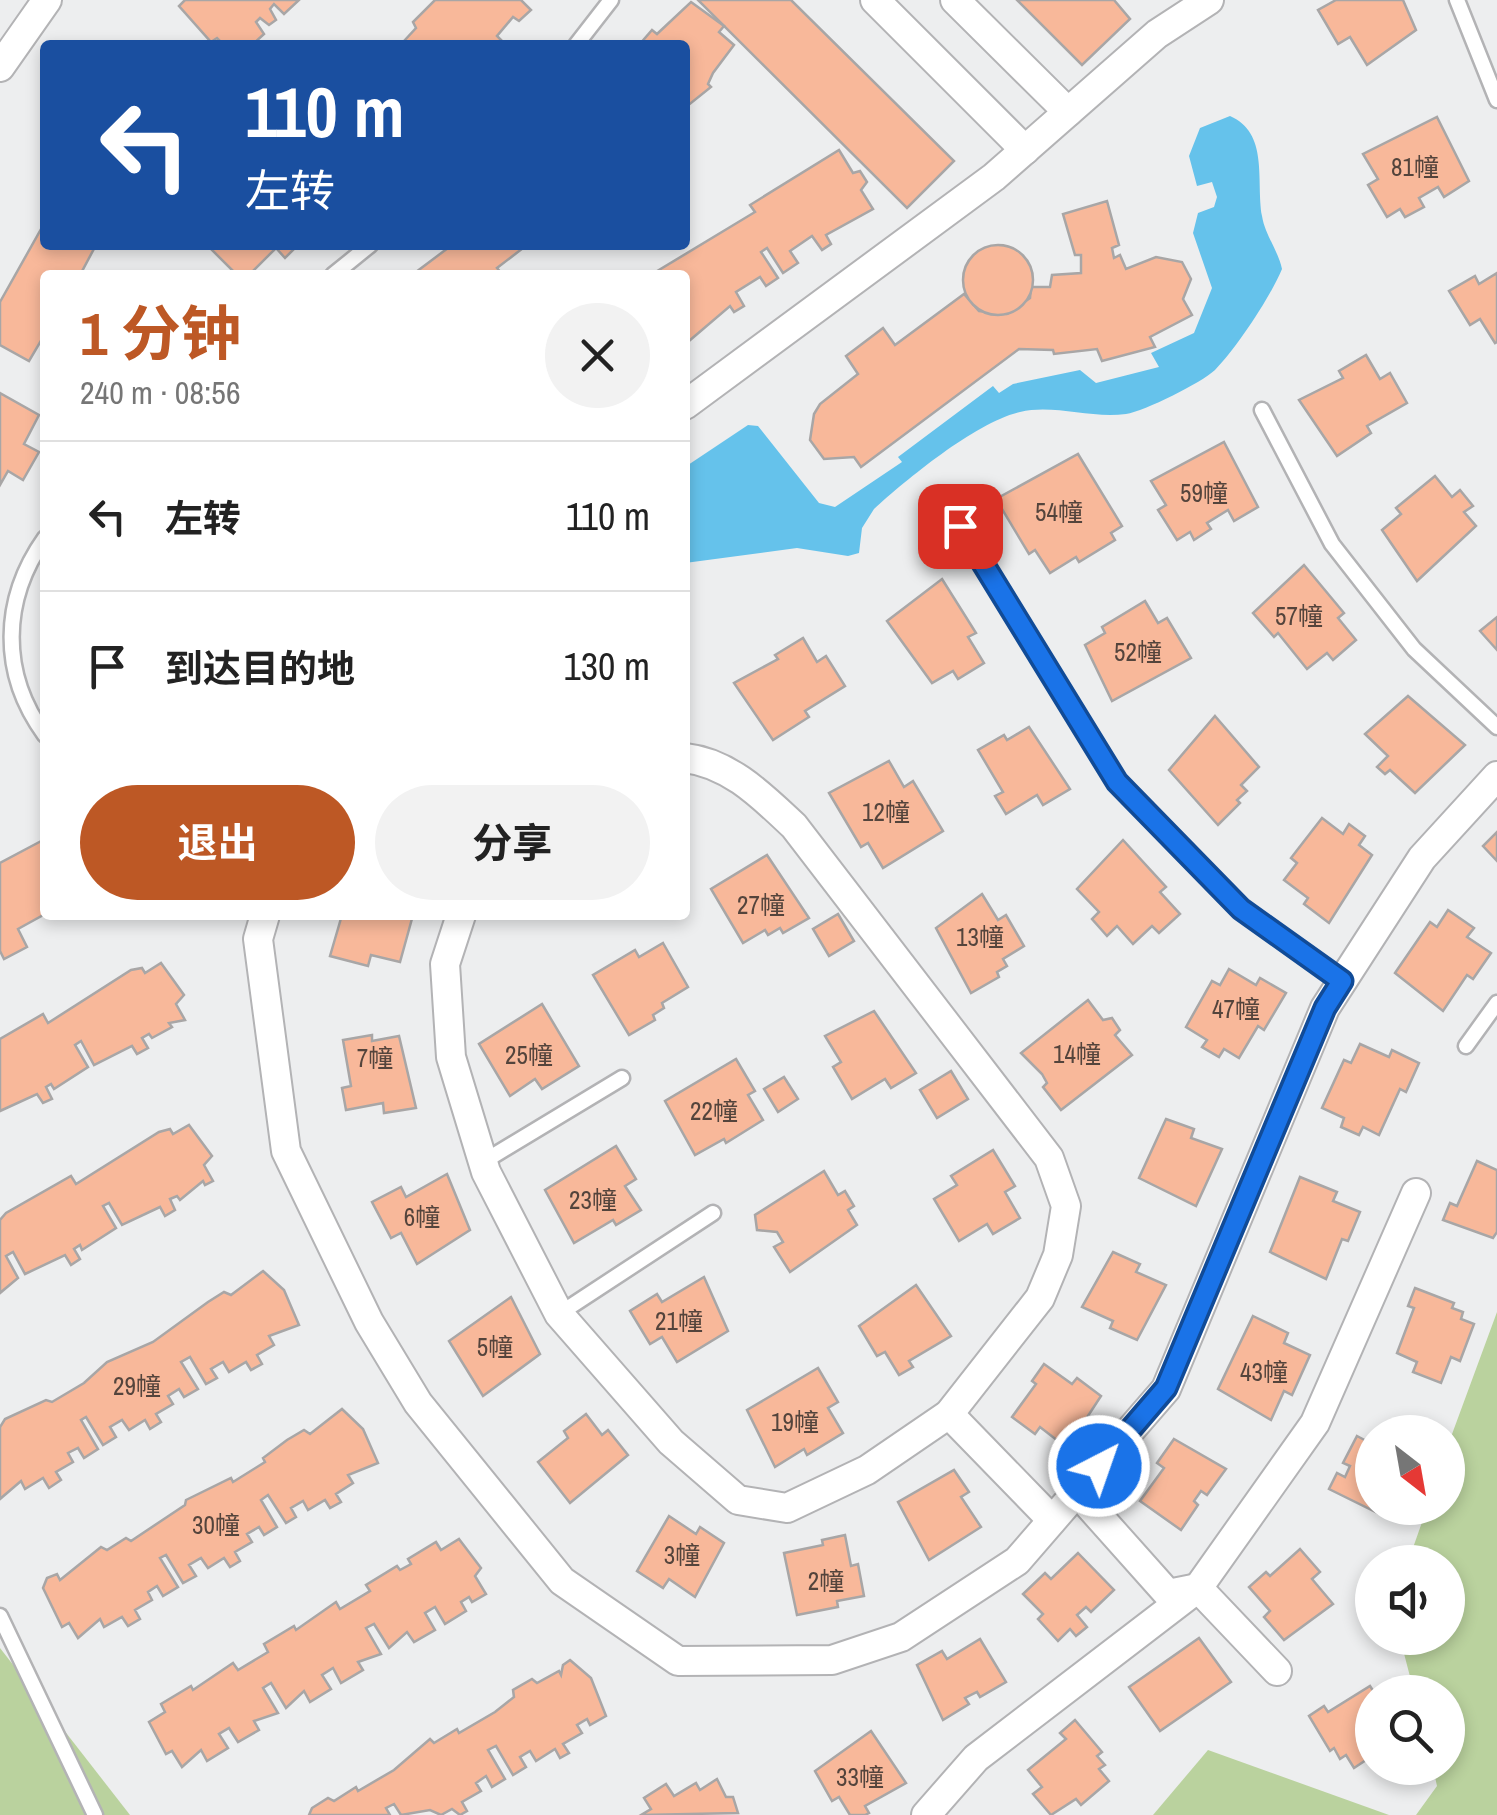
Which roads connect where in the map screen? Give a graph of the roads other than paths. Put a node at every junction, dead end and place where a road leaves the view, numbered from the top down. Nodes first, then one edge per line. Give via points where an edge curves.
1 (47, 0) edge
2 (611, 0) edge
3 (875, 0) edge
4 (955, 0) edge
5 (1209, 0) edge
6 (1457, 0) edge
7 (580, 40) edge
8 (0, 67) edge
9 (1497, 100) edge
10 (1068, 112) junction
11 (1025, 150) junction
12 (364, 250) edge
13 (338, 270) edge
14 (690, 401) edge
15 (1262, 410) dead end
16 (960, 526) dead end
17 (40, 545) edge
18 (1497, 727) edge
19 (40, 729) edge
20 (690, 759) edge
21 (1497, 776) edge
22 (263, 920) edge
23 (459, 920) edge
24 (1342, 981) junction
25 (1497, 1003) edge
26 (1466, 1046) dead end
27 (622, 1078) dead end
28 (482, 1162) junction
29 (1416, 1193) dead end
30 (713, 1213) dead end
31 (559, 1314) junction
32 (949, 1414) junction
33 (1077, 1492) junction
34 (1052, 1520) junction
35 (1198, 1588) junction
36 (0, 1616) edge
37 (1277, 1670) dead end
38 (95, 1815) edge
39 (926, 1815) edge

1 - 8 street
2 - 7 lane
3 - 11 street
4 - 10 street
5 - 10 street via 1156,34
6 - 9 lane
10 - 11 street
11 - 14 street
12 - 13 lane
15 - 18 lane via 1332,544 1414,649
16 - 24 lane via 1117,782 1241,909
17 - 19 lane via 22,570 7,651
20 - 32 street via 751,785 794,826 1050,1158 1066,1206 1058,1255 1032,1310
21 - 24 street via 1422,858
22 - 34 street via 258,939 286,1150 369,1322 418,1403 562,1580 678,1661 832,1660 901,1637 1017,1561
23 - 28 street via 444,964 450,1057
24 - 33 street via 1166,1388
25 - 26 lane
27 - 28 lane
28 - 31 street
29 - 35 street via 1315,1423
30 - 31 lane
31 - 32 street via 671,1442 738,1500 787,1508 866,1470
32 - 34 street
33 - 34 street
33 - 35 street via 1168,1594
35 - 37 street
35 - 39 street via 976,1758
36 - 38 lane

